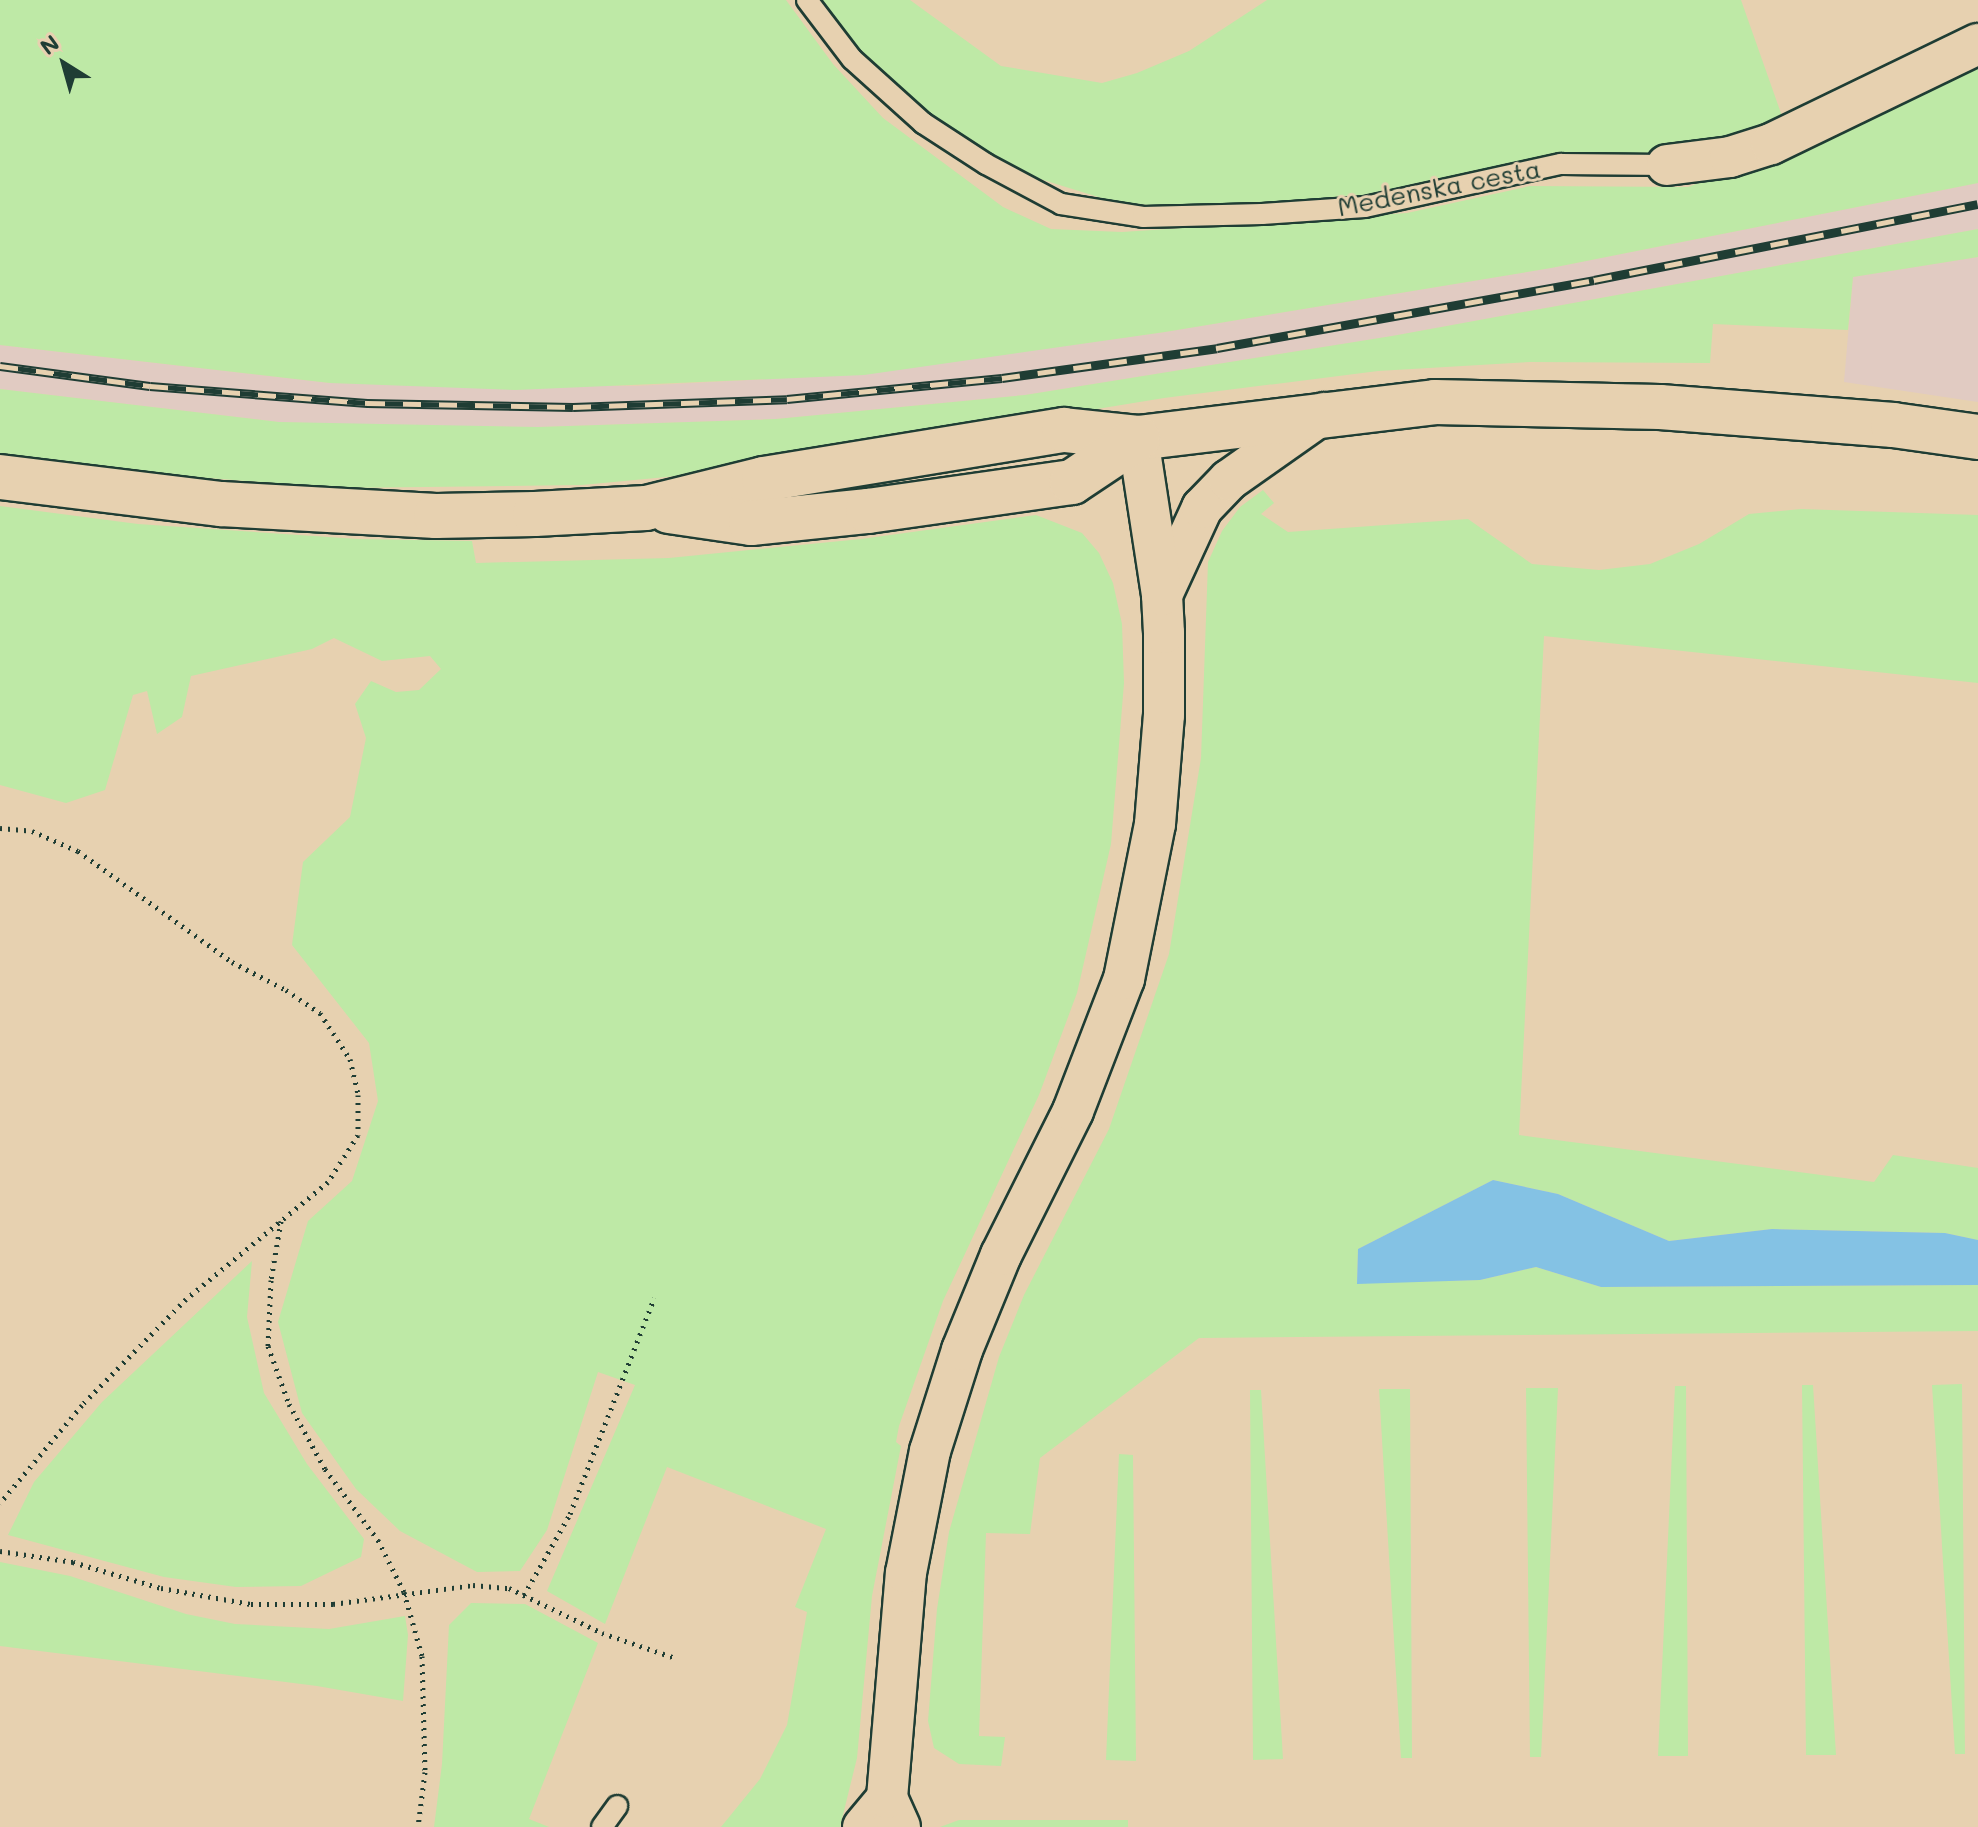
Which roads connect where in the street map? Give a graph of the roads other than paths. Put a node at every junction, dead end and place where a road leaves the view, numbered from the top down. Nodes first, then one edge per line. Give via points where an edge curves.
1 (807, 0) edge
2 (1978, 44) edge
3 (1667, 165) joint
4 (1324, 413) junction
5 (1978, 437) edge
6 (1138, 438) junction
7 (0, 477) edge
8 (1162, 595) junction
9 (883, 1817) edge
10 (602, 1827) edge
11 (617, 1827) edge

1 - 3 lane, Medenska cesta via 852,59 923,123 1061,204 1143,217 1262,214 1365,207 1561,164
2 - 3 street, Medenska cesta via 1771,144 1730,157
4 - 5 main road via 1435,402 1660,407
4 - 6 main road
4 - 8 street via 1229,480 1202,508
6 - 7 main road via 1064,430 764,479 646,508 436,516 221,504
6 - 8 street
8 - 9 street via 1164,715 1155,824 1124,979 1073,1111 1001,1255 930,1451 906,1573
10 - 11 lane via 617,1806

